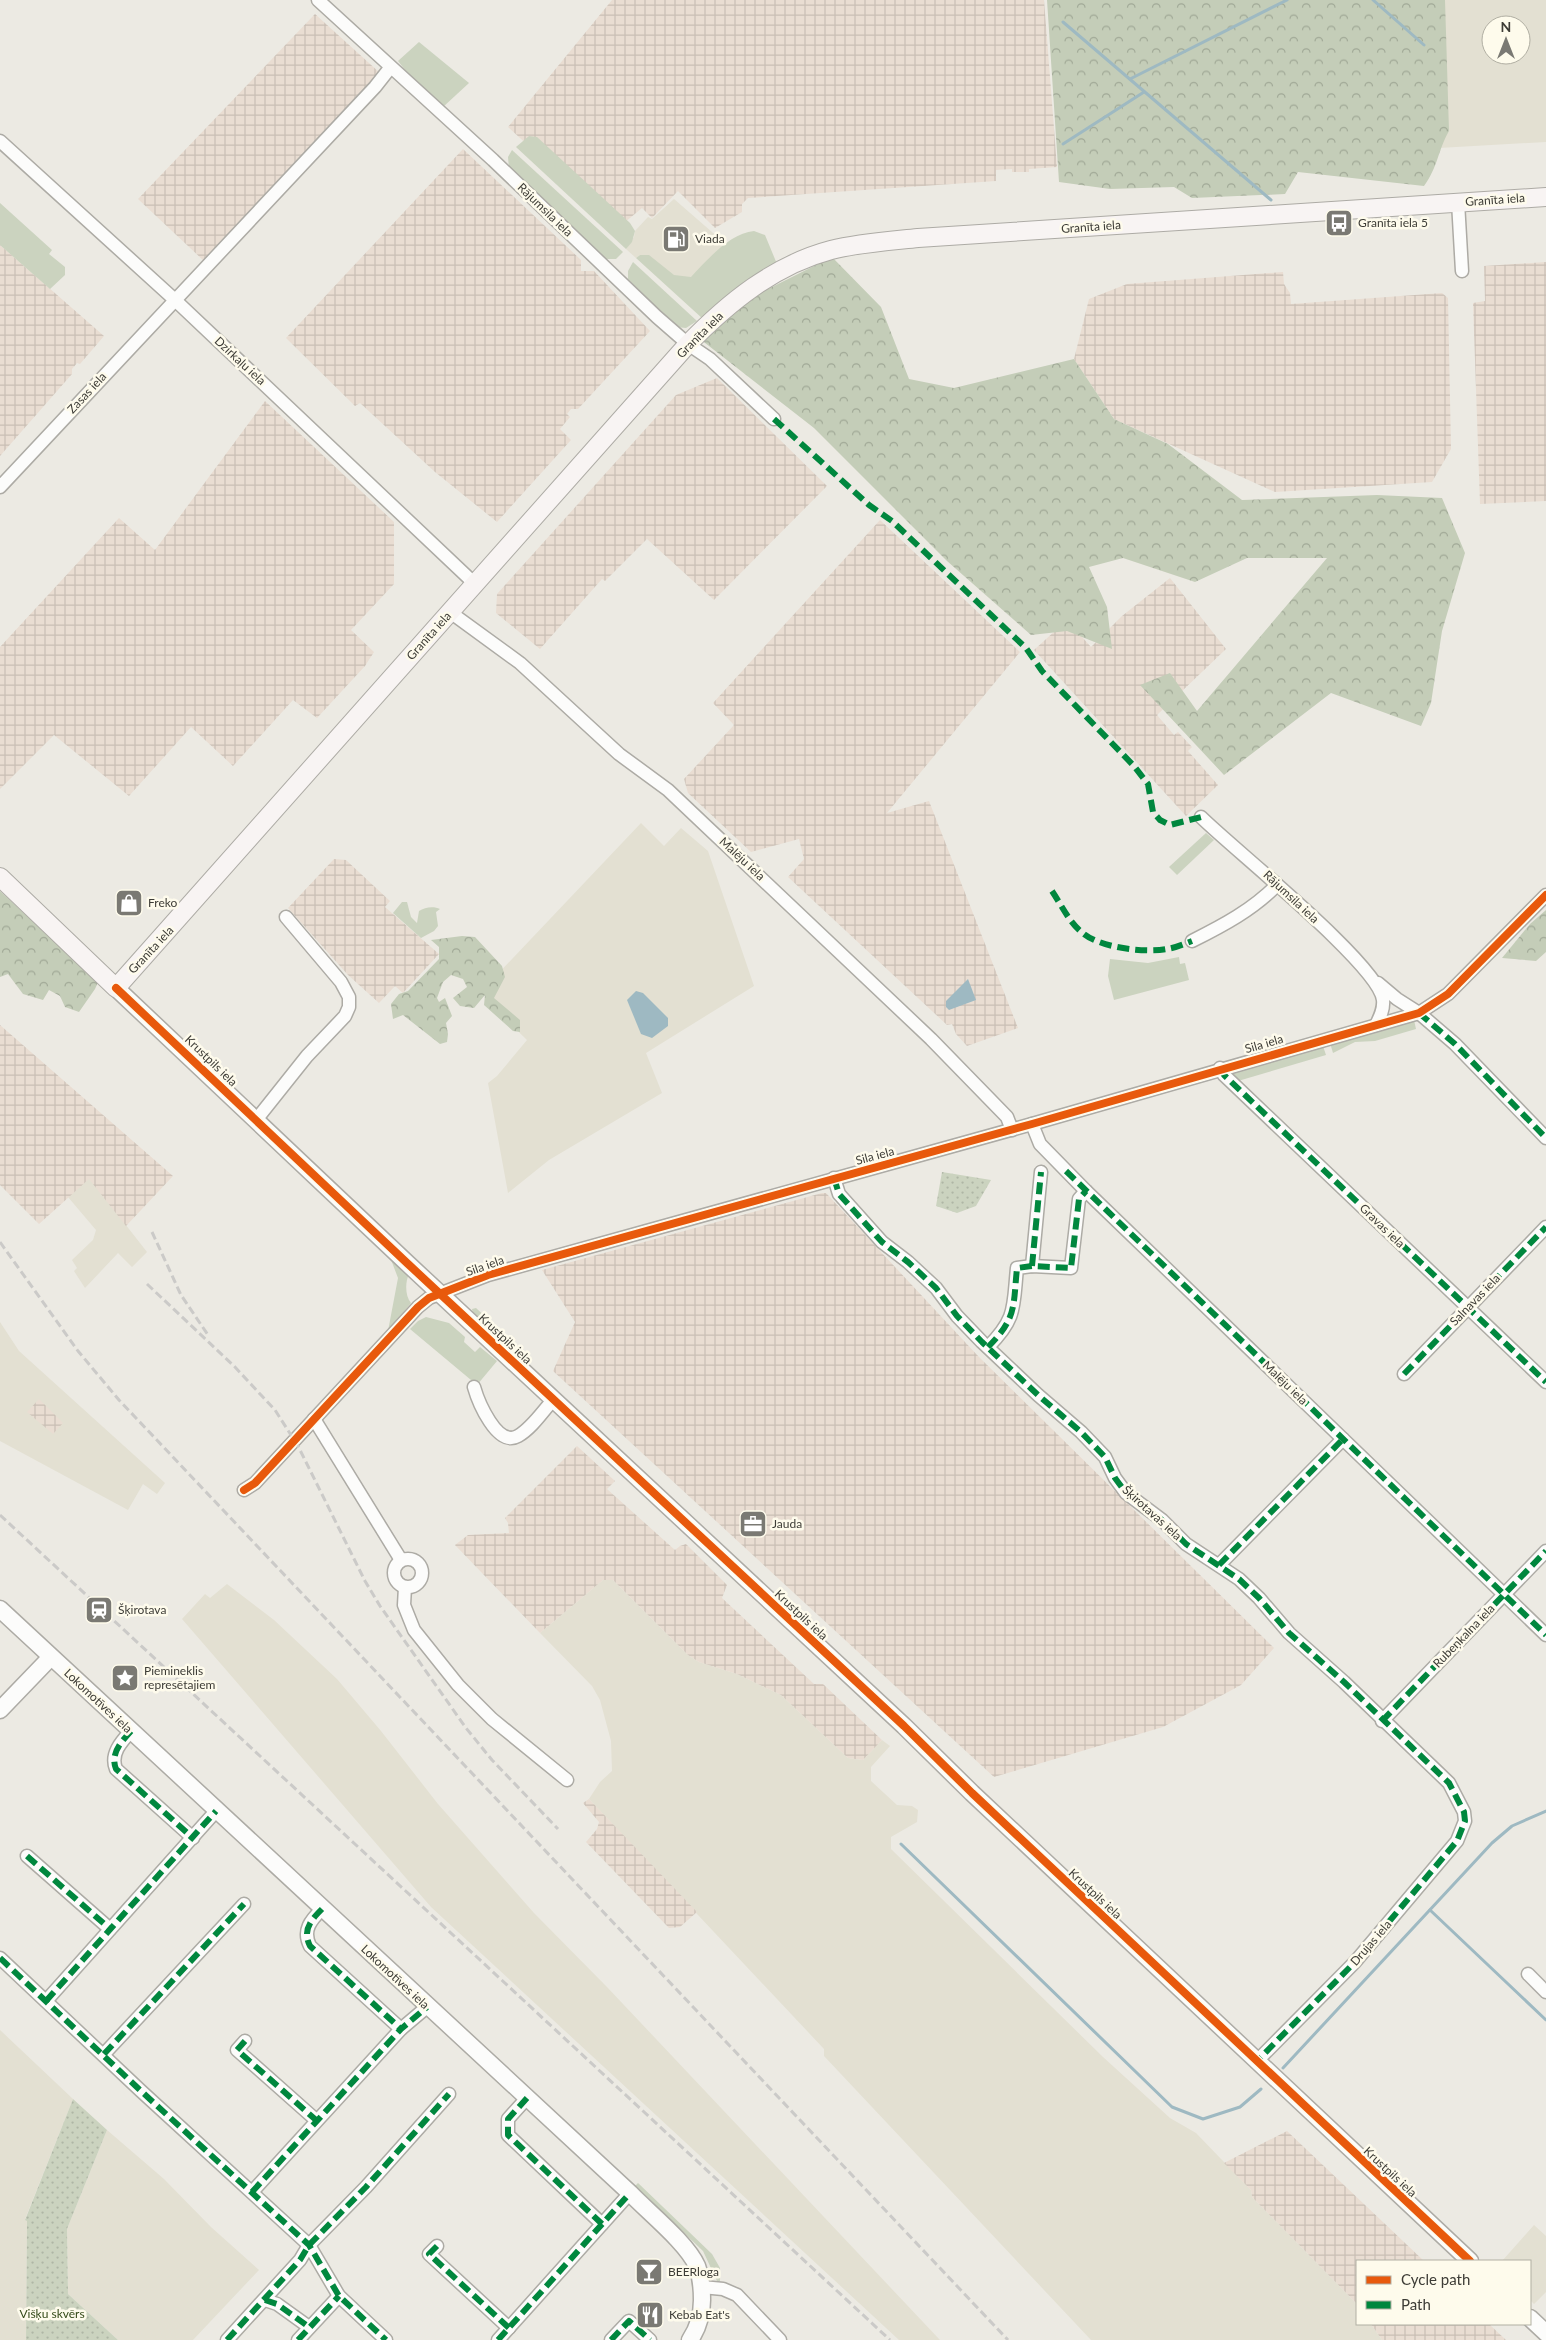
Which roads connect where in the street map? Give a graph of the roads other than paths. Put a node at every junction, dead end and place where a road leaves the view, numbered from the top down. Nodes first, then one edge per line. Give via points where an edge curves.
1 (318, 0) edge
2 (390, 68) junction
3 (0, 142) edge
4 (1546, 197) edge
5 (1458, 202) junction
6 (1462, 271) dead end
7 (175, 300) junction
8 (688, 344) junction
9 (774, 419) dead end
10 (0, 487) edge
11 (476, 584) junction
12 (450, 612) junction
13 (1201, 817) dead end
14 (0, 877) edge
15 (1277, 885) junction
16 (1546, 895) edge
17 (286, 917) dead end
18 (1192, 941) dead end
19 (1376, 982) junction
20 (116, 988) junction
21 (1419, 1013) junction
22 (1376, 1025) junction
23 (1220, 1068) junction
24 (256, 1120) junction
25 (1032, 1124) junction
26 (1012, 1130) junction
27 (1546, 1138) edge
28 (1041, 1172) dead end
29 (834, 1178) junction
30 (1086, 1191) junction
31 (1546, 1227) edge
32 (1032, 1266) junction
33 (441, 1293) junction
34 (1467, 1308) junction
35 (988, 1347) junction
36 (1404, 1374) dead end
37 (1546, 1382) edge
38 (474, 1387) dead end
39 (553, 1400) junction
40 (314, 1419) junction
41 (1343, 1439) junction
42 (244, 1490) dead end
43 (1546, 1551) edge
44 (401, 1560) junction
45 (1219, 1565) junction
46 (405, 1587) junction
47 (1505, 1594) junction
48 (0, 1609) edge
49 (1546, 1635) edge
50 (51, 1657) junction
51 (0, 1710) edge
52 (1382, 1721) junction
53 (131, 1731) junction
54 (566, 1780) dead end
55 (216, 1811) junction
56 (1464, 1812) joint
57 (193, 1838) junction
58 (27, 1856) dead end
59 (239, 1905) dead end
60 (322, 1909) junction
61 (110, 1929) junction
62 (0, 1958) edge
63 (1528, 1974) dead end
64 (1546, 1992) edge
65 (46, 2000) junction
66 (426, 2006) junction
67 (402, 2029) junction
68 (245, 2041) dead end
69 (104, 2054) junction
70 (1256, 2062) junction
71 (449, 2094) dead end
72 (526, 2098) junction
73 (316, 2120) junction
74 (252, 2192) junction
75 (630, 2193) junction
76 (602, 2224) junction
77 (309, 2245) junction
78 (437, 2246) dead end
79 (1469, 2260) edge
80 (702, 2287) junction
81 (339, 2296) junction
82 (265, 2300) junction
83 (1531, 2319) edge
84 (309, 2327) junction
85 (509, 2328) junction
86 (1546, 2333) edge
87 (227, 2340) edge
88 (298, 2340) edge
89 (386, 2340) edge
90 (498, 2340) edge
91 (611, 2340) edge
92 (650, 2340) edge
93 (690, 2340) edge
94 (780, 2340) edge

1 - 2 street, Rājumsila iela
2 - 7 street, Zasas iela
2 - 8 street, Rājumsila iela
3 - 7 street, Dzirkaļu iela
4 - 5 main road, Granīta iela
5 - 6 street
5 - 8 main road, Granīta iela via 918,238 857,245 812,256 753,286
7 - 10 street, Zasas iela
7 - 11 street, Dzirkaļu iela
8 - 9 street, Rājumsila iela via 710,359
8 - 11 main road, Granīta iela
11 - 12 main road, Granīta iela
12 - 20 main road, Granīta iela
12 - 26 street, Malēju iela via 520,663 619,754 680,802 930,1039 1007,1116
13 - 15 street, Rājumsila iela
14 - 20 main road, Krustpils iela
15 - 18 street via 1238,918
15 - 19 street, Rājumsila iela
16 - 21 street, Sila iela via 1448,994
17 - 24 street via 341,982 349,997 349,1006 345,1016 307,1056
19 - 21 street, Rājumsila iela
19 - 22 street, Rājumsila iela via 1383,999
20 - 24 street, Krustpils iela
21 - 22 street, Sila iela
21 - 27 street, Rājumsila iela
22 - 23 street, Sila iela
23 - 25 street, Sila iela
23 - 34 street, Gravas iela
24 - 33 street, Krustpils iela
25 - 26 street, Sila iela
25 - 30 street, Malēju iela via 1040,1144
26 - 29 street, Sila iela
28 - 32 street
29 - 33 street, Sila iela via 488,1275
29 - 35 street, Šķirotavas iela via 839,1194 876,1236 936,1288 956,1316
30 - 32 street via 1079,1199 1071,1268
30 - 41 street, Malēju iela
31 - 34 street, Salnavas iela
32 - 35 street via 1017,1268 1012,1318
33 - 39 street, Krustpils iela
33 - 40 street, Sila iela via 418,1307
34 - 36 street, Salnavas iela
34 - 37 street, Gravas iela
35 - 45 street, Šķirotavas iela via 1105,1457 1126,1493 1162,1520 1186,1544
38 - 39 street via 483,1412 508,1438 517,1437
39 - 70 street, Krustpils iela via 904,1726
40 - 42 street, Sila iela via 256,1483
40 - 44 street
41 - 45 street
41 - 47 street, Malēju iela
43 - 47 street, Rubeņkalna iela
44 - 46 street via 395,1567 395,1577
44 - 46 street via 416,1560 422,1571 419,1582
45 - 52 street, Šķirotavas iela via 1259,1598 1289,1633
46 - 54 street via 404,1605 414,1630 458,1685 492,1719
47 - 49 street, Malēju iela
47 - 52 street, Rubeņkalna iela
48 - 50 street, Lokomotīves iela
50 - 51 street
50 - 53 street, Lokomotīves iela
52 - 56 street, Šķirotavas iela via 1449,1783
53 - 55 street, Lokomotīves iela
53 - 57 street via 120,1742 115,1754 113,1763 116,1769
55 - 57 street
55 - 60 street, Lokomotīves iela
56 - 70 street, Drujas iela via 1465,1822 1457,1841 1355,1962
57 - 61 street
58 - 61 street
59 - 69 street
60 - 66 street, Lokomotīves iela
60 - 67 street via 307,1929 305,1937 310,1946
61 - 65 street
62 - 65 street
63 - 64 street
65 - 69 street
66 - 67 street
66 - 72 street, Lokomotīves iela
67 - 73 street
68 - 73 street via 238,2050
69 - 74 street
70 - 79 street, Krustpils iela
71 - 77 street
72 - 75 street, Lokomotīves iela
72 - 76 street via 508,2119 508,2135
73 - 74 street
74 - 77 street
75 - 76 street
75 - 80 street, Lokomotīves iela via 690,2255 697,2266
76 - 85 street
77 - 81 street
77 - 82 street
78 - 85 street via 429,2254
80 - 93 street, Lokomotīves iela via 702,2312
80 - 94 street via 723,2289 738,2295
81 - 84 street
81 - 89 street
82 - 84 street via 277,2304
82 - 87 street
83 - 86 street
84 - 88 street
85 - 90 street
91 - 92 street via 629,2321

